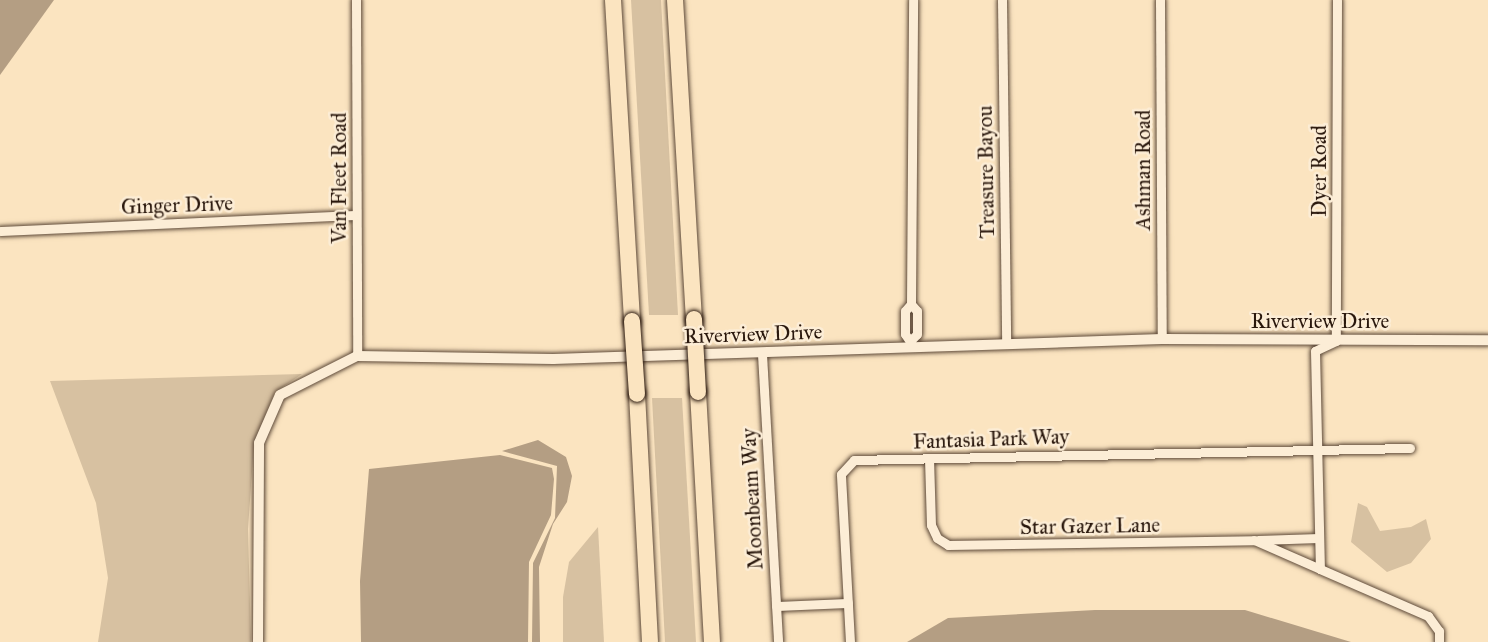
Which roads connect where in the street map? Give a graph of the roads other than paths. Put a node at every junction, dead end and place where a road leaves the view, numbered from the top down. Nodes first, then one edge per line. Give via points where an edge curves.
1 (356, 0) edge
2 (613, 0) edge
3 (675, 0) edge
4 (913, 0) edge
5 (1002, 0) edge
6 (1160, 0) edge
7 (1337, 0) edge
8 (356, 215) junction
9 (0, 232) edge
10 (1162, 339) junction
11 (1488, 340) edge
12 (1336, 341) junction
13 (911, 344) junction
14 (1006, 344) junction
15 (761, 354) junction
16 (357, 356) junction
17 (1316, 448) junction
18 (1410, 448) dead end
19 (929, 458) junction
20 (1319, 538) junction
21 (1254, 540) junction
22 (1321, 569) junction
23 (848, 603) junction
24 (776, 606) junction
25 (258, 642) edge
26 (650, 642) edge
27 (712, 642) edge
28 (778, 642) edge
29 (850, 642) edge
30 (1439, 642) edge

1 - 8 street, Van Fleet Road
2 - 26 highway, bridge
3 - 27 highway, bridge
4 - 13 street via 911,304 916,311 917,334
5 - 14 street, Treasure Bayou
6 - 10 street, Ashman Road
7 - 12 street, Dyer Road
8 - 9 street, Ginger Drive
8 - 16 street, Van Fleet Road
10 - 12 street, Riverview Drive
10 - 14 street, Riverview Drive
11 - 12 street, Riverview Drive
12 - 17 street via 1315,351
13 - 14 street, Riverview Drive
13 - 15 street, Riverview Drive
15 - 16 street, Riverview Drive
15 - 24 street, Moonbeam Way
16 - 25 street, Riverview Drive via 280,395 259,443
17 - 18 street, Fantasia Park Way
17 - 19 street, Fantasia Park Way
17 - 20 street
19 - 21 street, Star Gazer Lane via 931,525 937,538 948,545
19 - 23 street, Fantasia Park Way via 854,460 841,474
20 - 21 street
20 - 22 street
21 - 22 street, Star Gazer Lane
22 - 30 street via 1428,616 1439,631
23 - 24 street
23 - 29 street, Fantasia Park Way
24 - 28 street, Moonbeam Way

